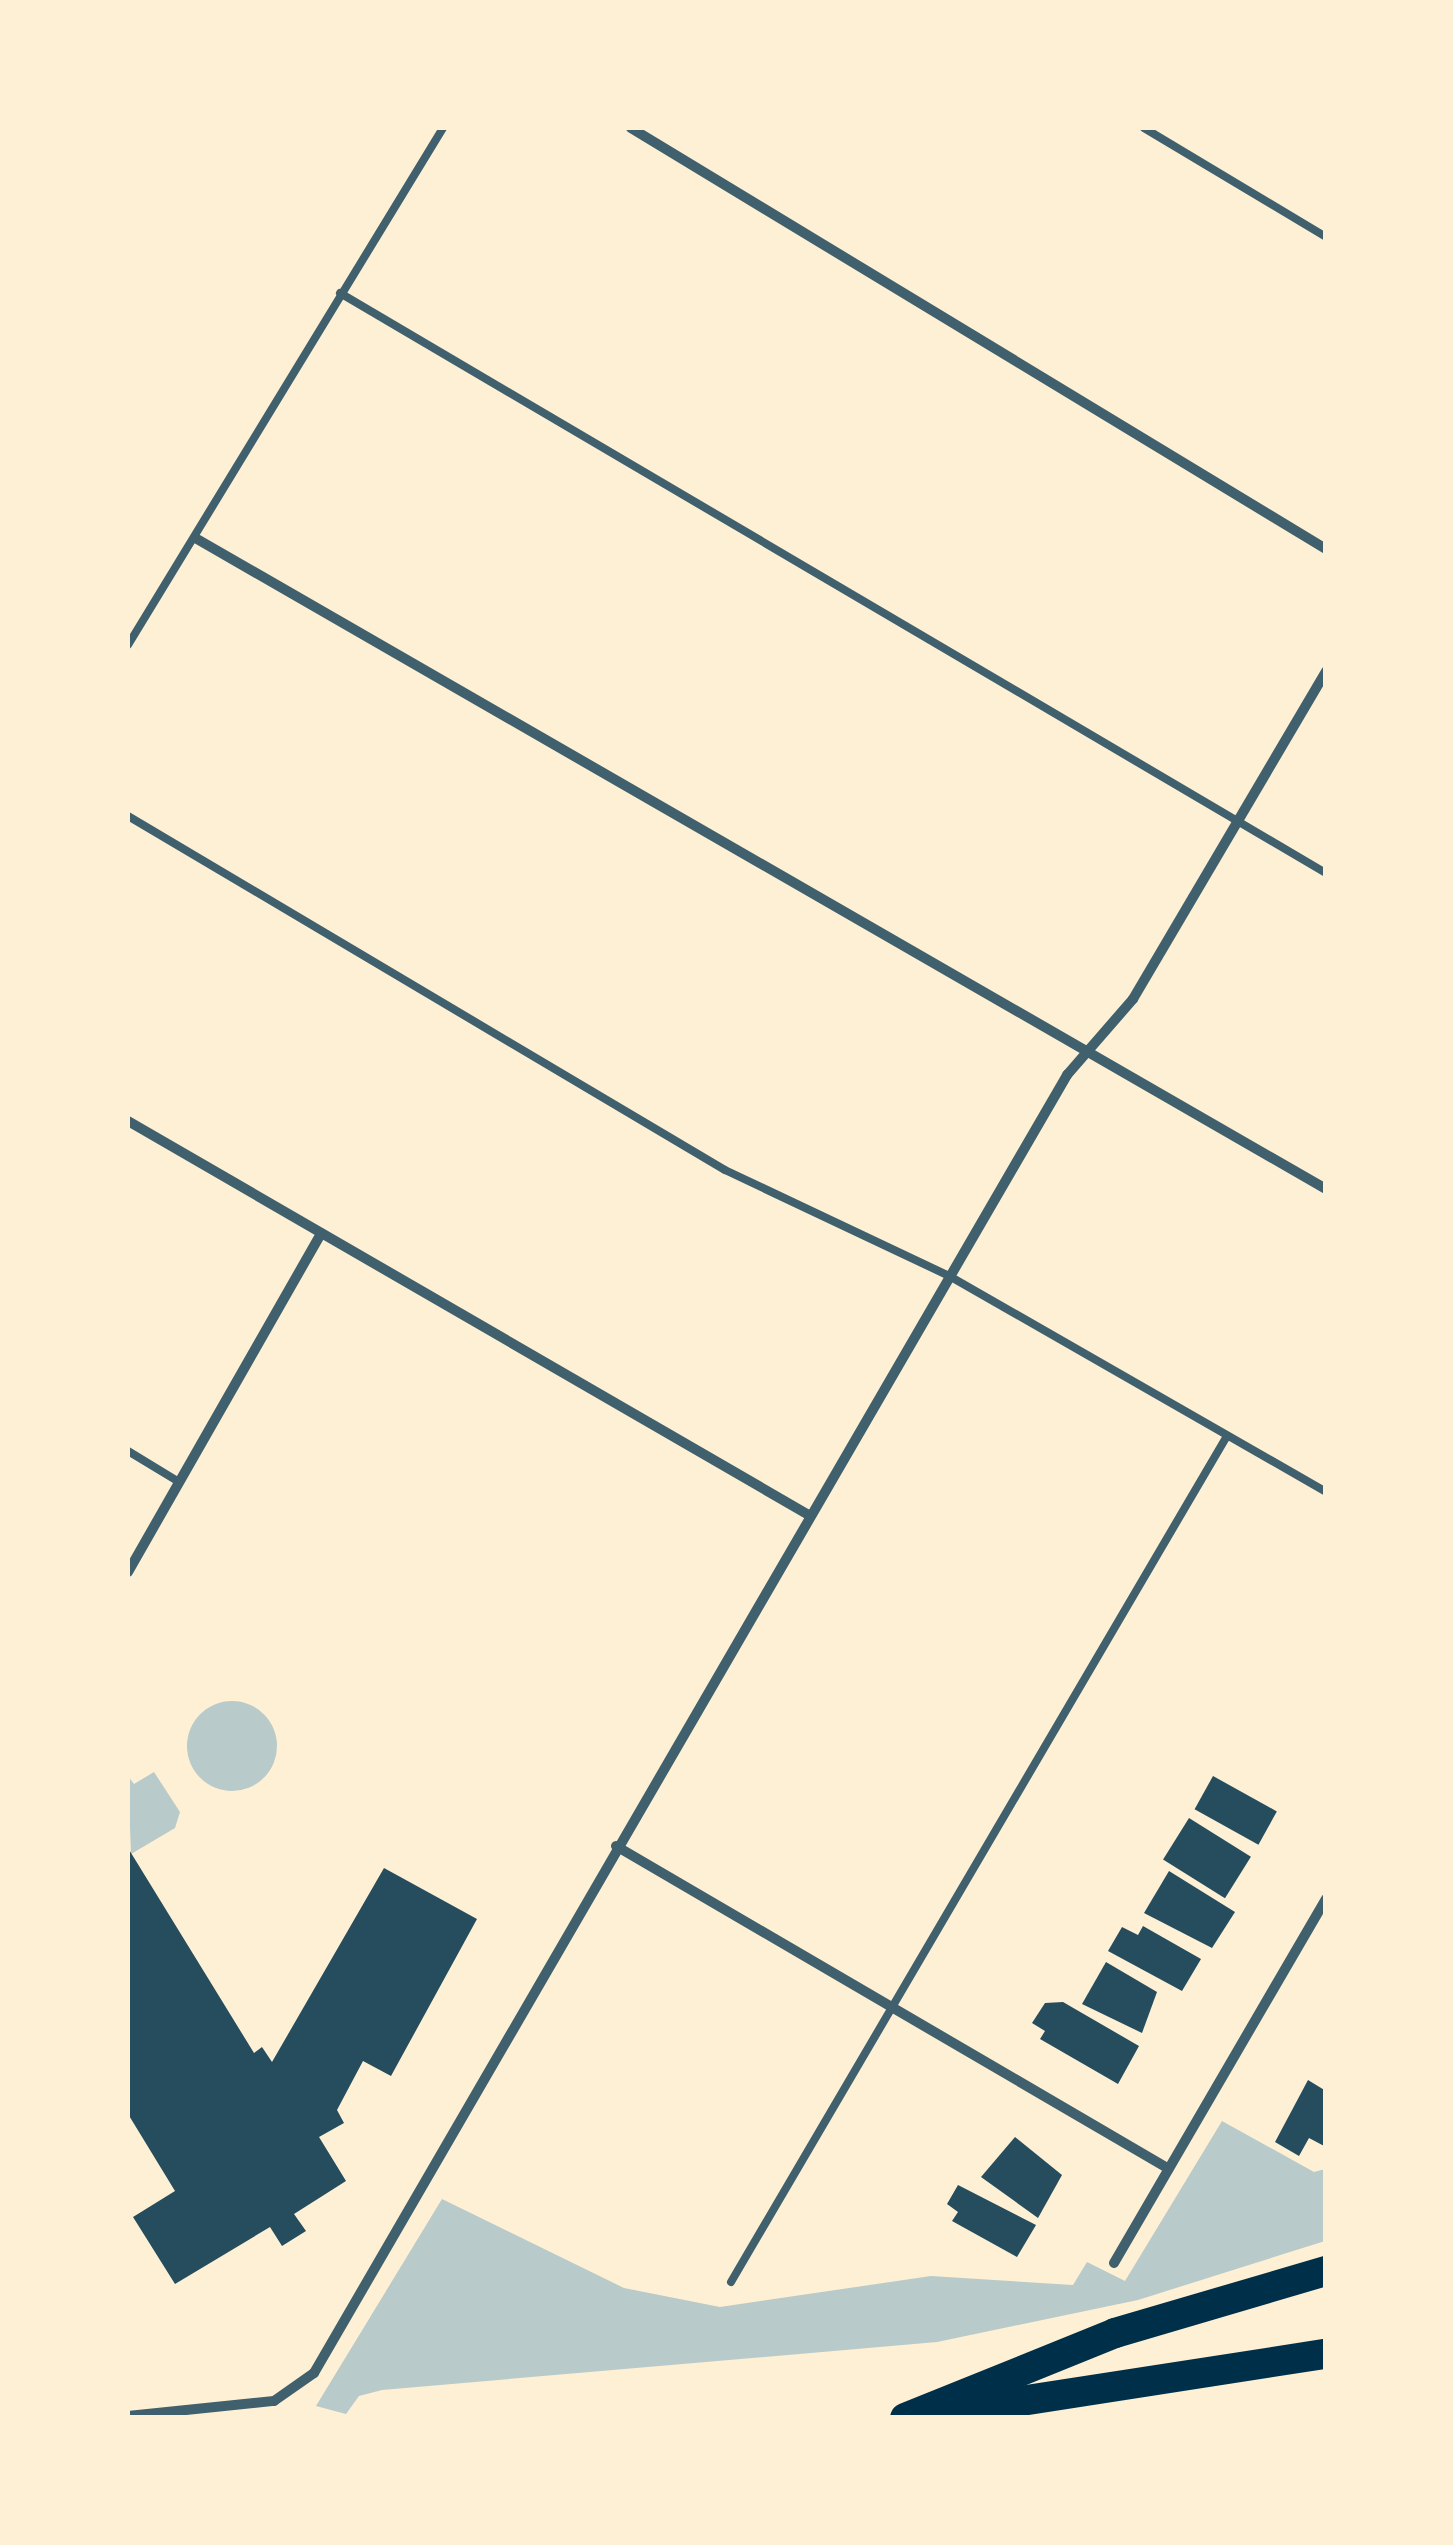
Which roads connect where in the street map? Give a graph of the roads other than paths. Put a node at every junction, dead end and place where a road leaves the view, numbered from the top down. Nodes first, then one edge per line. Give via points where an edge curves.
1 (443, 128) edge
2 (631, 128) edge
3 (1144, 128) edge
4 (1326, 237) edge
5 (340, 293) junction
6 (197, 539) junction
7 (1326, 549) edge
8 (128, 645) edge
9 (1326, 671) edge
10 (128, 816) edge
11 (1238, 823) junction
12 (1326, 873) edge
13 (1082, 1051) junction
14 (128, 1120) edge
15 (1326, 1189) edge
16 (321, 1233) junction
17 (952, 1278) junction
18 (1227, 1436) junction
19 (128, 1451) edge
20 (179, 1482) junction
21 (1326, 1492) edge
22 (808, 1514) junction
23 (128, 1572) edge
24 (616, 1846) junction
25 (1326, 1899) edge
26 (892, 2008) junction
27 (1169, 2169) junction
28 (1114, 2263) dead end
29 (1326, 2271) edge
30 (730, 2282) dead end
31 (1326, 2354) edge
32 (128, 2416) edge
33 (905, 2418) edge
34 (913, 2418) edge

1 - 5 lane
2 - 7 street
3 - 4 lane
5 - 6 lane
5 - 11 lane
6 - 8 lane
6 - 13 street
9 - 11 street
10 - 17 lane via 724,1170
11 - 12 lane
11 - 13 street via 1133,999
13 - 15 street
13 - 17 street
14 - 16 street
16 - 20 street
16 - 22 street
17 - 18 lane
17 - 22 street
18 - 21 lane
18 - 26 lane
19 - 20 lane
20 - 23 street
22 - 24 street
24 - 26 street
24 - 32 street via 314,2373 274,2400
25 - 27 street
26 - 27 street
26 - 30 lane
27 - 28 street
29 - 33 highway via 1115,2333
31 - 34 highway

